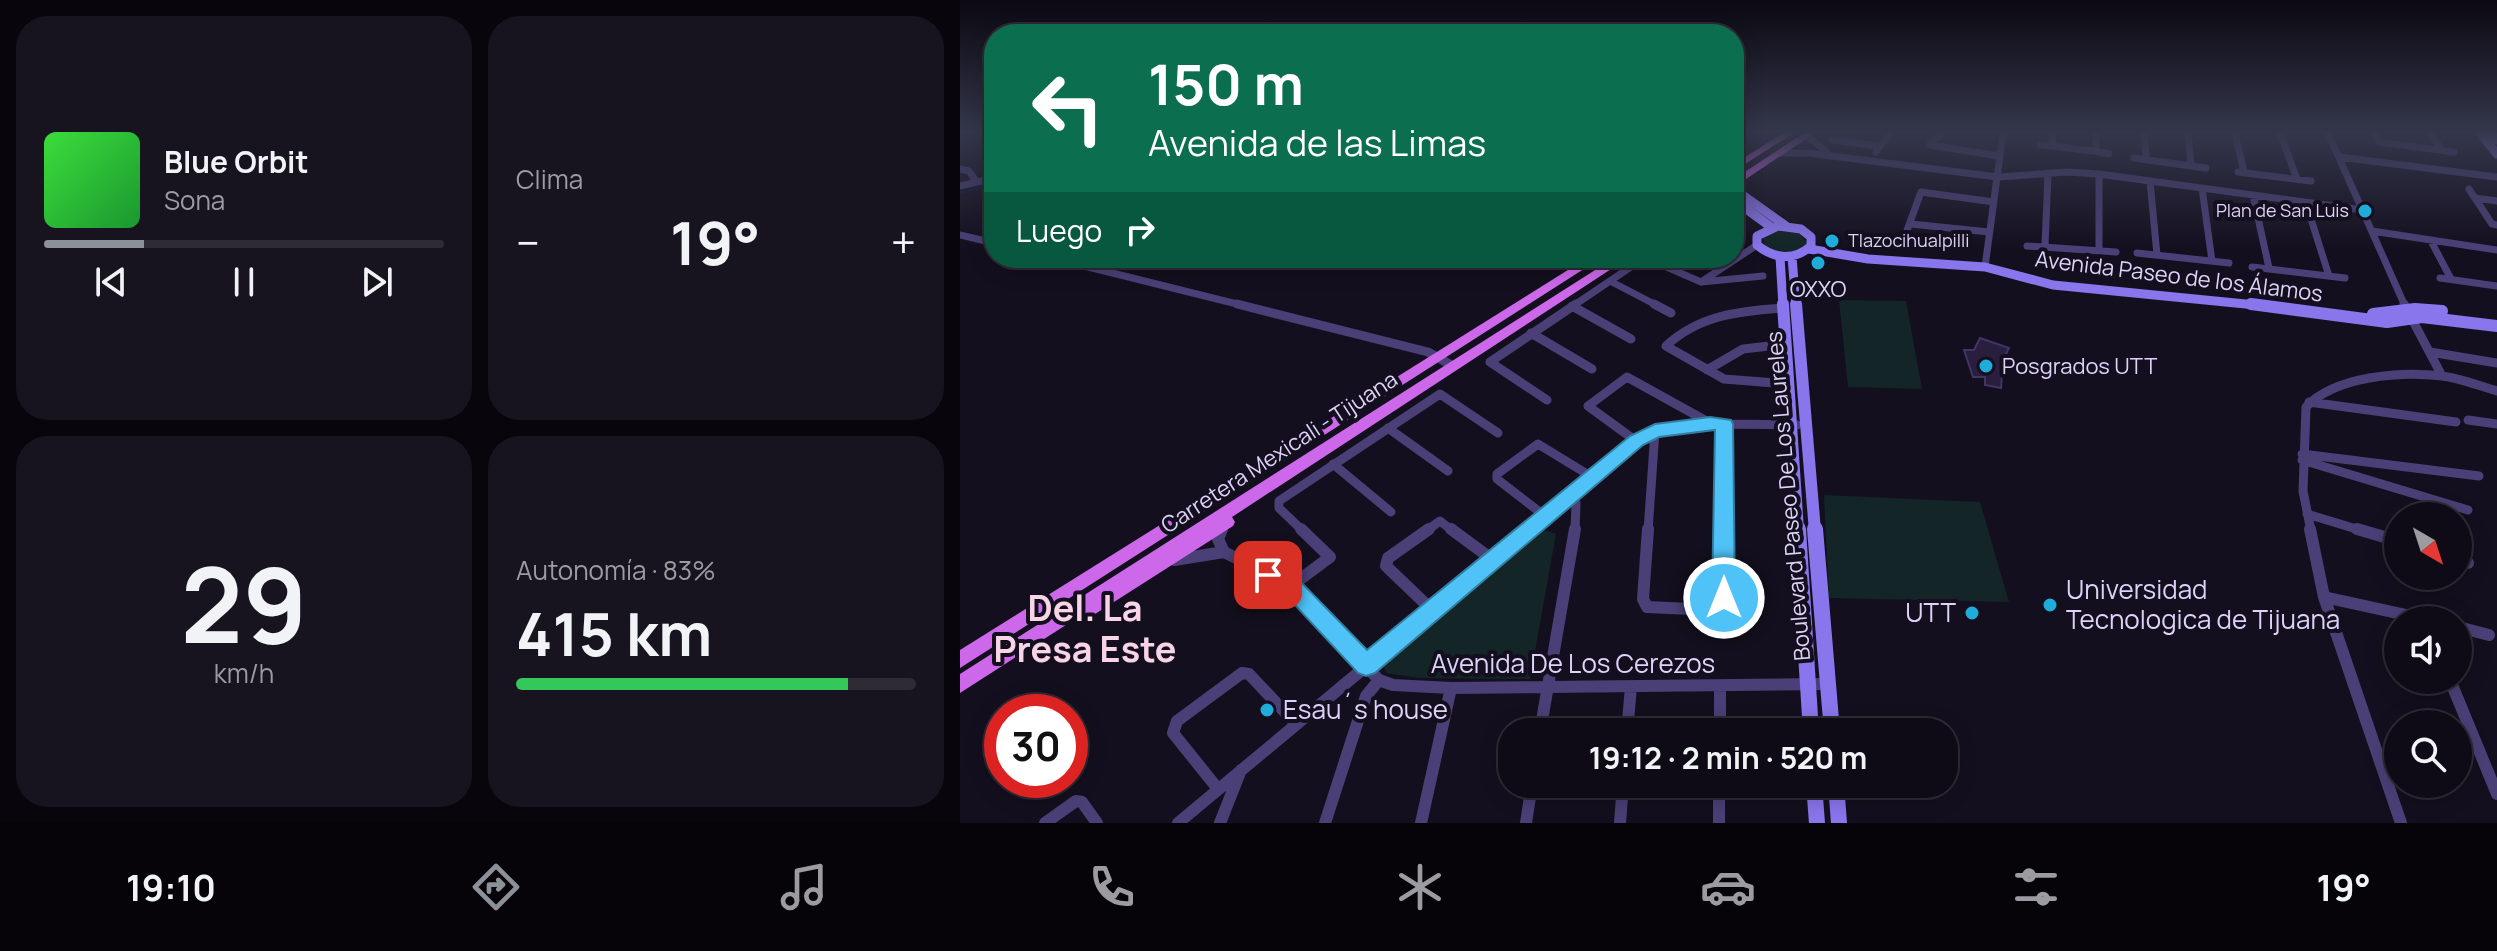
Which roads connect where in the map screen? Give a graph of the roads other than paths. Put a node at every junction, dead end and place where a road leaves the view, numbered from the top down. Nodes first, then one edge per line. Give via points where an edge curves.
1 (969, 171) edge
2 (1760, 171) edge
3 (1956, 171) edge
4 (1999, 171) edge
5 (2241, 171) edge
6 (2294, 171) edge
7 (2346, 171) edge
8 (2453, 171) edge
9 (2048, 173) junction
10 (2099, 174) junction
11 (1998, 177) junction
12 (2497, 177) edge
13 (2297, 179) junction
14 (984, 180) edge
15 (976, 181) junction
16 (2150, 181) junction
17 (2311, 181) dead end
18 (960, 186) edge
19 (1744, 186) edge
20 (2202, 188) junction
21 (2469, 189) dead end
22 (2253, 195) junction
23 (1744, 197) edge
24 (2475, 198) junction
25 (1744, 199) edge
26 (2497, 201) edge
27 (1994, 202) junction
28 (2306, 203) junction
29 (2363, 210) junction
30 (1911, 224) junction
31 (2497, 225) edge
32 (1786, 226) junction
33 (1771, 227) junction
34 (2372, 231) junction
35 (1989, 232) junction
36 (960, 235) edge
37 (1905, 236) dead end
38 (984, 241) edge
39 (2431, 241) junction
40 (1757, 245) junction
41 (1810, 246) junction
42 (2027, 246) dead end
43 (2045, 246) junction
44 (2099, 249) junction
45 (2497, 250) edge
46 (2116, 252) dead end
47 (2137, 253) dead end
48 (1744, 254) edge
49 (2157, 255) junction
50 (1786, 257) junction
51 (2212, 261) junction
52 (2229, 263) dead end
53 (1986, 264) junction
54 (2252, 267) dead end
55 (1090, 268) edge
56 (1581, 268) edge
57 (1604, 268) edge
58 (1630, 268) edge
59 (1676, 268) edge
60 (1722, 268) edge
61 (2269, 268) junction
62 (1763, 276) dead end
63 (2329, 276) junction
64 (2345, 278) dead end
65 (2440, 278) dead end
66 (2451, 279) junction
67 (1610, 281) junction
68 (1701, 282) junction
69 (2497, 286) edge
70 (1572, 306) junction
71 (1783, 308) junction
72 (1671, 313) dead end
73 (2410, 315) junction
74 (2497, 318) edge
75 (2497, 326) edge
76 (1531, 333) junction
77 (1631, 339) dead end
78 (1786, 344) junction
79 (2430, 352) junction
80 (1446, 362) junction
81 (2497, 363) edge
82 (1592, 369) dead end
83 (1707, 370) junction
84 (2442, 376) junction
85 (1788, 384) junction
86 (2497, 391) edge
87 (1547, 400) dead end
88 (2309, 402) junction
89 (2468, 420) dead end
90 (2456, 422) dead end
91 (1710, 423) junction
92 (1724, 424) junction
93 (2497, 424) edge
94 (1798, 426) junction
95 (1388, 428) junction
96 (1655, 431) junction
97 (1498, 433) dead end
98 (1636, 441) junction
99 (2302, 457) junction
100 (1333, 464) junction
101 (1448, 471) dead end
102 (2479, 476) dead end
103 (1592, 477) junction
104 (1572, 494) junction
105 (2443, 502) edge
106 (1391, 512) dead end
107 (2307, 514) junction
108 (1545, 516) junction
109 (1225, 524) junction
110 (2384, 537) edge
111 (1224, 552) junction
112 (1493, 560) junction
113 (1168, 561) junction
114 (1291, 586) junction
115 (2324, 597) junction
116 (1432, 610) junction
117 (2384, 611) edge
118 (1052, 624) junction
119 (2472, 631) edge
120 (2489, 635) dead end
121 (960, 660) edge
122 (1366, 665) junction
123 (1379, 680) junction
124 (960, 684) edge
125 (1828, 684) junction
126 (1807, 685) junction
127 (1720, 686) junction
128 (1631, 687) junction
129 (1451, 688) junction
130 (1547, 688) junction
131 (2456, 694) edge
132 (1542, 718) edge
133 (1628, 718) edge
134 (1720, 718) edge
135 (1810, 718) edge
136 (1831, 718) edge
137 (1296, 724) junction
138 (1241, 770) junction
139 (1218, 789) junction
140 (2497, 794) edge
141 (1530, 798) edge
142 (1622, 798) edge
143 (1719, 798) edge
144 (1815, 798) edge
145 (1837, 798) edge
146 (1045, 823) edge
147 (1097, 823) edge
148 (1178, 823) edge
149 (1220, 823) edge
150 (1325, 823) edge
151 (1421, 823) edge
152 (1526, 823) edge
153 (1620, 823) edge
154 (1719, 823) edge
155 (1817, 823) edge
156 (1839, 823) edge
157 (2401, 823) edge

1 - 15 street
2 - 19 main road
3 - 11 street
4 - 11 street
5 - 13 street
6 - 13 street
7 - 29 street
8 - 12 street
9 - 10 street
9 - 11 street
9 - 43 street
10 - 16 street
10 - 44 street
11 - 27 street
13 - 17 street
14 - 15 street
15 - 18 street
16 - 20 street
16 - 49 street
20 - 22 street
20 - 51 street
21 - 24 street
22 - 28 street
22 - 61 street
23 - 32 street
24 - 26 street
24 - 31 street
25 - 33 street
27 - 30 street via 1921,192
27 - 35 street
28 - 29 street
28 - 63 street
29 - 34 street
30 - 35 street
30 - 37 street
32 - 33 street
32 - 41 street via 1807,233
33 - 40 street via 1760,233
34 - 39 street
34 - 73 street
35 - 53 street
36 - 38 street
39 - 45 street
39 - 66 street
40 - 48 street
40 - 50 street via 1765,253
41 - 50 street
41 - 53 street, Avenida Paseo de los Álamos via 1868,259
42 - 43 street
43 - 44 street
44 - 46 street
47 - 49 street
49 - 51 street
50 - 71 street, Boulevard Paseo De Los Laureles
50 - 94 street, Boulevard Paseo De Los Laureles
51 - 52 street
53 - 73 street, Avenida Paseo de los Álamos via 2052,278 2188,288
54 - 61 street
55 - 80 street
56 - 80 main road, Carretera Mexicali - Tijuana
57 - 80 main road, Carretera Mexicali - Tijuana
58 - 67 street
59 - 68 street
60 - 68 street
61 - 63 street
62 - 68 street
63 - 64 street
65 - 66 street
66 - 69 street
67 - 70 street
67 - 72 street
70 - 76 street
70 - 77 street
71 - 78 street, Boulevard Paseo De Los Laureles
71 - 83 street via 1712,317 1666,346
73 - 74 street, Avenida Paseo de los Álamos
73 - 75 street, Avenida Paseo de los Álamos
73 - 79 street
76 - 82 street
76 - 87 street via 1490,362
78 - 83 street via 1747,346
78 - 85 street, Boulevard Paseo De Los Laureles
79 - 81 street
79 - 84 street
80 - 109 main road via 1452,373 1440,383
80 - 118 main road, Carretera Mexicali - Tijuana
80 - 121 main road, Carretera Mexicali - Tijuana
83 - 85 street via 1731,381
84 - 86 street
84 - 88 street via 2366,378 2321,391
85 - 94 street, Boulevard Paseo De Los Laureles
88 - 90 street
88 - 99 street
89 - 93 street
91 - 92 street
91 - 96 street
91 - 98 street via 1627,377 1588,406
92 - 94 street
92 - 96 street via 1724,598 1713,610 1647,607 1643,599
94 - 125 street, Boulevard Paseo De Los Laureles
94 - 126 street, Boulevard Paseo De Los Laureles
95 - 97 street via 1440,394
95 - 100 street
95 - 101 street
96 - 98 street
98 - 103 street
99 - 102 street
99 - 105 street
99 - 107 street
100 - 106 street
100 - 114 street via 1277,505 1330,557
103 - 104 street
103 - 108 street via 1538,444 1497,474
104 - 108 street
104 - 130 street via 1575,528
107 - 110 street
107 - 115 street
108 - 112 street
109 - 111 street via 1218,539
109 - 113 main road
111 - 113 street
111 - 114 street
112 - 116 street
112 - 116 street via 1440,521 1388,558 1386,566
113 - 118 main road via 1103,603
114 - 122 street
115 - 117 street
115 - 157 street
116 - 122 street
118 - 124 main road, Carretera Mexicali - Tijuana
119 - 120 street
122 - 123 street
122 - 137 street
123 - 129 street, Avenida De Los Cerezos
123 - 150 street via 1366,696
125 - 126 street, Avenida De Los Cerezos
125 - 136 street, Boulevard Paseo De Los Laureles
126 - 127 street, Avenida De Los Cerezos
126 - 135 street, Boulevard Paseo De Los Laureles
127 - 128 street, Avenida De Los Cerezos
127 - 134 street
128 - 130 street, Avenida De Los Cerezos
128 - 133 street
129 - 130 street, Avenida De Los Cerezos
129 - 151 street
130 - 132 street
131 - 140 street
137 - 138 street
137 - 139 street via 1249,674 1242,673 1177,721 1173,733
138 - 139 street
138 - 149 street
139 - 148 street
141 - 152 street
142 - 153 street
143 - 154 street
144 - 155 street
145 - 156 street
146 - 147 street via 1076,801

